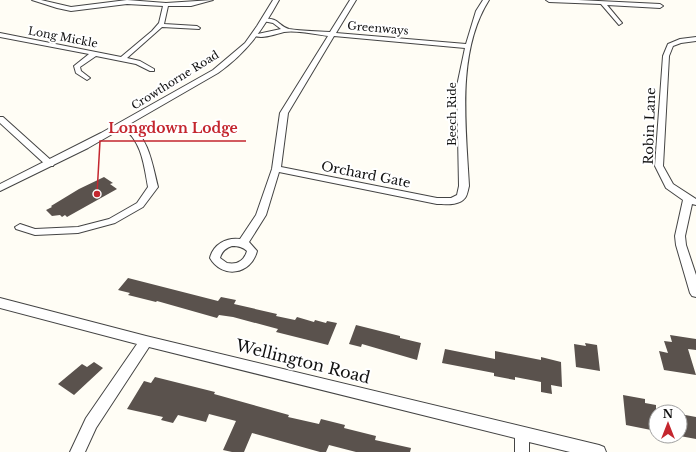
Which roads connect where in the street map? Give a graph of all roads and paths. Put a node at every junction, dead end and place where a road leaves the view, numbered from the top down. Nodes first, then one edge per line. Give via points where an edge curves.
1 (35, 0) edge
2 (210, 0) edge
3 (276, 0) edge
4 (353, 0) edge
5 (486, 0) edge
6 (549, 0) edge
7 (603, 3) junction
8 (166, 5) junction
9 (660, 6) dead end
10 (265, 20) junction
11 (619, 22) dead end
12 (160, 25) junction
13 (197, 28) dead end
14 (285, 30) junction
15 (332, 34) junction
16 (0, 35) edge
17 (256, 35) junction
18 (696, 39) edge
19 (468, 46) junction
20 (95, 53) junction
21 (122, 59) junction
22 (152, 70) dead end
23 (87, 78) dead end
24 (0, 119) edge
25 (125, 125) junction
26 (50, 164) junction
27 (276, 169) junction
28 (0, 188) edge
29 (692, 200) edge
30 (452, 201) joint
31 (20, 227) dead end
32 (243, 243) dead end
33 (696, 293) edge
34 (0, 303) edge
35 (146, 341) junction
36 (522, 434) junction
37 (77, 452) edge
38 (522, 452) edge
39 (599, 452) edge

1 - 8 street via 71,9 127,2
2 - 8 street
3 - 10 street, Crowthorne Road
4 - 15 street
5 - 19 street, Beech Ride via 479,11
6 - 7 street
7 - 9 street
7 - 11 street
8 - 12 street
10 - 14 street, Greenways via 274,21
10 - 17 street, Crowthorne Road
12 - 13 street
12 - 21 street
14 - 15 street, Greenways
14 - 17 street, Greenways
15 - 19 street, Greenways
15 - 27 street via 284,113
16 - 20 street, Long Mickle
17 - 25 street, Crowthorne Road via 220,67
18 - 29 street, Robin Lane via 670,45 666,56 659,166 669,186
19 - 30 street, Beech Ride via 461,86 463,193 461,197
20 - 21 street, Long Mickle
20 - 23 street via 77,66 78,72
21 - 22 street, Long Mickle via 138,62
24 - 26 street
25 - 26 street, Crowthorne Road
25 - 31 street via 134,130 140,139 153,187 140,204 112,221 78,230 35,232
26 - 28 street, Crowthorne Road
27 - 30 street, Orchard Gate
27 - 32 street via 261,215
29 - 33 street, Robin Lane via 680,236
34 - 35 street, Wellington Road
35 - 36 street, Wellington Road
35 - 37 street via 90,424
36 - 38 street
36 - 39 street, Wellington Road

